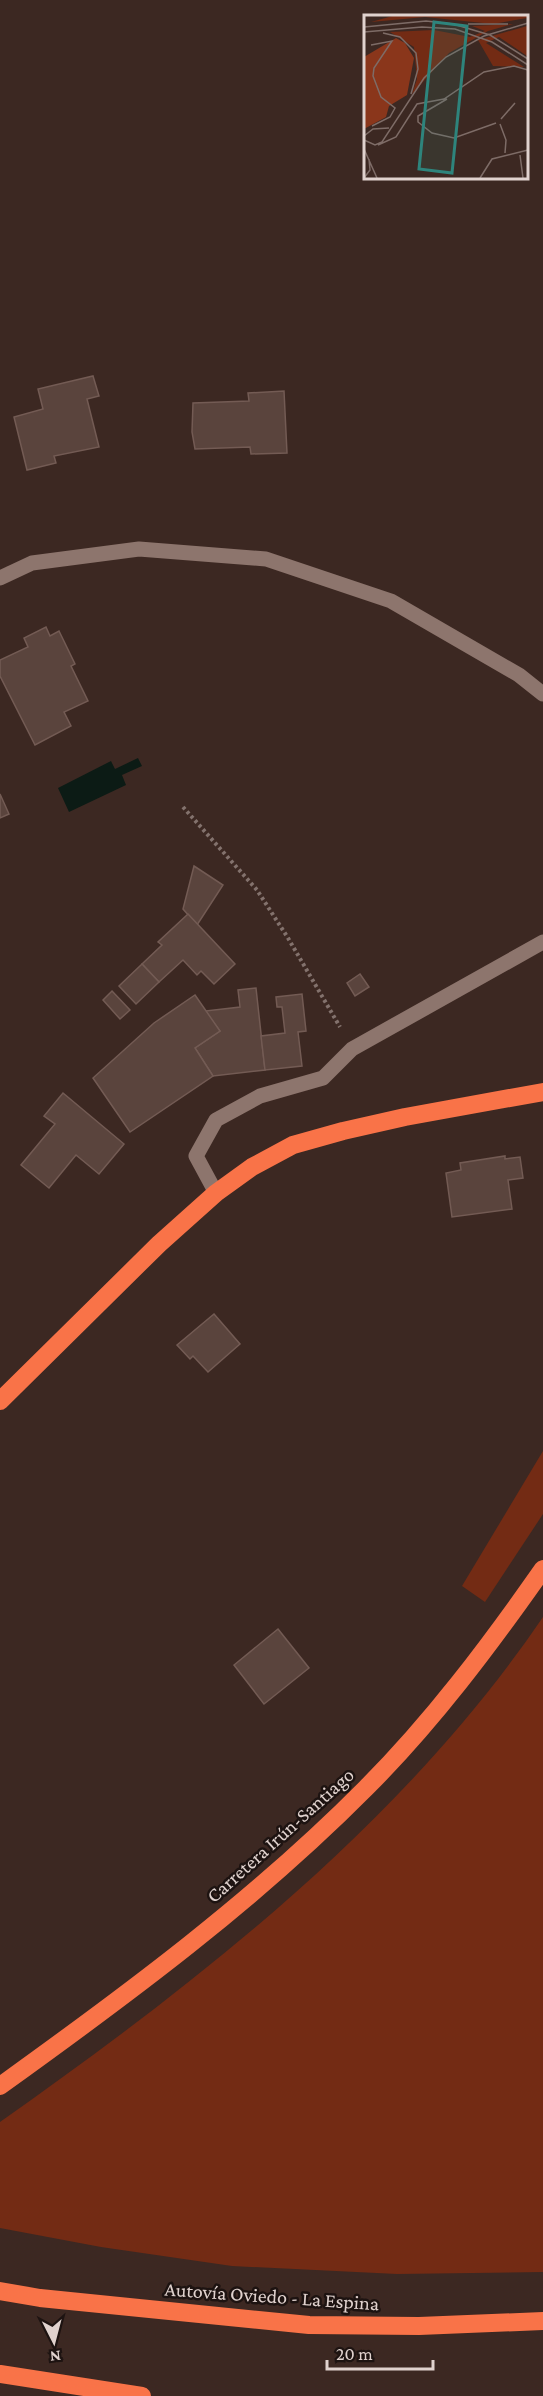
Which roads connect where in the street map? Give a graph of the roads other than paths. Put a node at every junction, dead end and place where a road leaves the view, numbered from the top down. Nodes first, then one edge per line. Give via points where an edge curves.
1 (0, 578) edge
2 (543, 694) edge
3 (543, 942) edge
4 (543, 1092) edge
5 (216, 1193) junction
6 (0, 1401) edge
7 (543, 1569) edge
8 (0, 2086) edge
9 (0, 2291) edge
10 (543, 2321) edge
11 (0, 2374) edge
12 (142, 2396) edge

1 - 2 street via 32,563 139,549 266,559 391,601 519,675
3 - 5 street via 352,1049 323,1078 260,1096 216,1120 196,1156
4 - 5 highway via 405,1117 293,1146 252,1167
5 - 6 highway
7 - 8 highway, Carretera Irún-Santiago via 468,1671 419,1729 368,1787 300,1853 159,1969
9 - 10 highway, Autovía Oviedo - La Espina via 309,2325
11 - 12 highway

